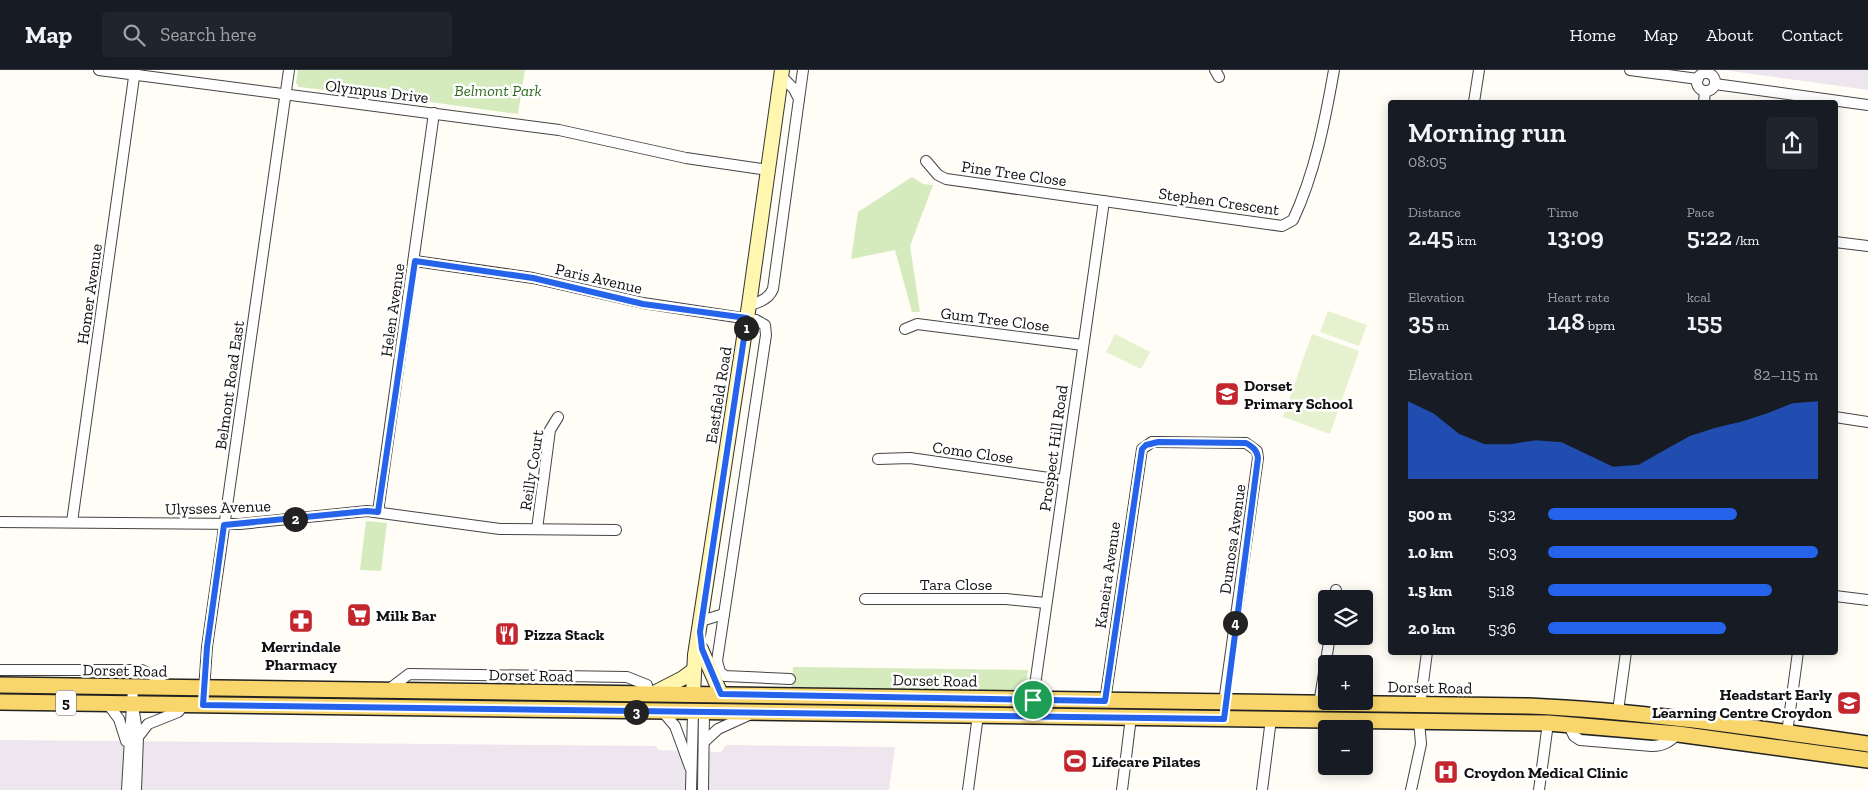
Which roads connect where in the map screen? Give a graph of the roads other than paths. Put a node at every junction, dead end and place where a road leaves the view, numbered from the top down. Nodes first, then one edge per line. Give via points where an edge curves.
1 (99, 70) edge
2 (289, 70) edge
3 (803, 70) edge
4 (1334, 70) edge
5 (1479, 70) edge
6 (1630, 70) edge
7 (135, 72) edge
8 (782, 72) edge
9 (1709, 72) edge
10 (1698, 79) junction
11 (1715, 84) junction
12 (1705, 90) junction
13 (285, 96) junction
14 (799, 99) junction
15 (1474, 100) edge
16 (1704, 100) edge
17 (1832, 100) edge
18 (1838, 101) edge
19 (1868, 105) edge
20 (434, 113) junction
21 (926, 161) dead end
22 (768, 170) junction
23 (1104, 201) junction
24 (1838, 242) edge
25 (1868, 246) edge
26 (415, 261) junction
27 (748, 312) junction
28 (904, 329) dead end
29 (1083, 344) junction
30 (558, 417) dead end
31 (1838, 417) edge
32 (1868, 422) edge
33 (878, 459) dead end
34 (1257, 470) joint
35 (1063, 480) junction
36 (378, 512) junction
37 (0, 522) edge
38 (72, 522) junction
39 (224, 525) junction
40 (536, 529) junction
41 (616, 530) dead end
42 (1838, 596) edge
43 (865, 600) dead end
44 (1868, 600) edge
45 (1046, 604) junction
46 (724, 614) junction
47 (701, 626) junction
48 (702, 649) junction
49 (1427, 655) edge
50 (1626, 655) edge
51 (1798, 655) edge
52 (0, 670) edge
53 (694, 670) junction
54 (790, 679) dead end
55 (0, 686) edge
56 (133, 688) junction
57 (166, 688) junction
58 (204, 688) junction
59 (366, 690) junction
60 (651, 694) junction
61 (698, 694) junction
62 (721, 694) junction
63 (978, 699) junction
64 (1033, 700) junction
65 (1105, 701) junction
66 (0, 702) edge
67 (1224, 702) junction
68 (107, 703) junction
69 (133, 704) junction
70 (1318, 704) edge
71 (184, 705) junction
72 (203, 705) junction
73 (1373, 705) edge
74 (1420, 705) junction
75 (366, 707) junction
76 (663, 712) junction
77 (1618, 712) junction
78 (699, 713) junction
79 (754, 713) junction
80 (978, 714) junction
81 (1131, 717) junction
82 (1224, 719) junction
83 (1271, 719) junction
84 (1419, 721) junction
85 (1548, 723) junction
86 (1568, 724) junction
87 (1617, 728) junction
88 (1787, 733) junction
89 (1678, 734) junction
90 (138, 736) junction
91 (705, 741) junction
92 (1868, 744) edge
93 (128, 754) junction
94 (1868, 760) edge
95 (692, 773) junction
96 (127, 790) edge
97 (136, 790) edge
98 (691, 790) edge
99 (703, 790) edge
100 (968, 790) edge
101 (1122, 790) edge
102 (1262, 790) edge
103 (1411, 790) edge
104 (1539, 790) edge

1 - 7 street, Olympus Drive
2 - 13 street, Belmont Road East
3 - 14 street
4 - 23 street, Stephen Crescent via 1322,136 1298,208 1289,224 1282,226
5 - 15 street
6 - 10 street
7 - 13 street, Olympus Drive
7 - 38 street, Homer Avenue
8 - 14 street
8 - 22 main road, Eastfield Road
9 - 10 street
9 - 11 street via 1715,78
10 - 12 street via 1699,87
11 - 12 street
11 - 17 street
12 - 16 street
13 - 20 street, Olympus Drive
13 - 39 street, Belmont Road East
14 - 27 street via 773,289 771,295
18 - 19 street
20 - 22 street, Olympus Drive via 559,130 686,158
20 - 26 street, Helen Avenue
21 - 23 street, Pine Tree Close via 946,179
22 - 27 main road, Eastfield Road
23 - 29 street, Prospect Hill Road
24 - 25 street
26 - 27 street, Paris Avenue via 533,278 643,304
26 - 36 street, Helen Avenue
27 - 46 street via 762,323 766,335
27 - 47 main road, Eastfield Road
28 - 29 street, Gum Tree Close via 917,324
29 - 35 street, Prospect Hill Road
30 - 40 street, Reilly Court via 550,430
31 - 32 street
33 - 35 street, Como Close via 910,458
34 - 65 street, Kaneira Avenue via 1257,451 1246,443 1152,442 1140,454
34 - 67 street, Dumosa Avenue
35 - 45 street, Prospect Hill Road
36 - 39 street, Ulysses Avenue
36 - 40 street, Ulysses Avenue via 483,528
37 - 38 street, Ulysses Avenue
38 - 39 street, Ulysses Avenue
39 - 58 street, Belmont Road East
40 - 41 street, Ulysses Avenue
42 - 44 street
43 - 45 street, Tara Close via 1006,600
45 - 64 street, Prospect Hill Road
46 - 47 street
46 - 54 street via 717,661 720,672 732,678
47 - 48 main road, Eastfield Road
47 - 53 main road, Eastfield Road
48 - 61 main road, Eastfield Road
48 - 62 main road
49 - 74 street
50 - 77 street
51 - 88 street
52 - 57 street via 142,670 158,678
53 - 60 main road
53 - 61 main road, Eastfield Road
55 - 56 main road, Dorset Road / 5
56 - 57 main road, Dorset Road / 5
56 - 69 street
57 - 58 main road, Dorset Road / 5
58 - 59 main road, Dorset Road / 5
58 - 72 street, Belmont Road East
59 - 60 main road, Dorset Road / 5
59 - 75 main road
60 - 61 main road, Dorset Road / 5
61 - 62 main road, Dorset Road / 5
61 - 78 main road, Eastfield Road
62 - 63 main road, Dorset Road / 5
63 - 64 main road, Dorset Road / 5
63 - 80 main road
64 - 65 main road, Dorset Road / 5
65 - 67 main road, Dorset Road / 5
66 - 68 main road, Dorset Road / 5
67 - 70 main road, Dorset Road / 5
67 - 82 main road
68 - 69 main road, Dorset Road / 5
68 - 93 street via 124,729
69 - 71 main road, Dorset Road / 5
69 - 90 street
69 - 93 street
71 - 72 main road, Dorset Road / 5
71 - 90 street via 178,712 148,724
72 - 75 main road, Dorset Road / 5
73 - 74 main road, Dorset Road / 5
74 - 77 main road, Dorset Road / 5 via 1529,706
74 - 84 main road
75 - 76 main road, Dorset Road / 5
76 - 78 main road, Dorset Road / 5
76 - 95 street via 675,726
77 - 87 main road
77 - 88 main road, Dorset Road / 5
78 - 79 main road, Dorset Road / 5
78 - 91 street
78 - 95 street
79 - 80 main road, Dorset Road / 5
79 - 91 street via 718,729
80 - 81 main road, Dorset Road / 5
80 - 100 street
81 - 82 main road, Dorset Road / 5
81 - 101 street
82 - 83 main road, Dorset Road / 5
83 - 84 main road, Dorset Road / 5
83 - 102 street
84 - 85 main road, Dorset Road / 5
84 - 103 street via 1420,744
85 - 86 main road, Dorset Road / 5
85 - 104 street
86 - 87 main road, Dorset Road / 5
86 - 89 street via 1580,740 1662,746
87 - 89 main road, Dorset Road / 5
88 - 92 main road, Dorset Road / 5
89 - 94 main road, Dorset Road / 5
90 - 97 street
91 - 99 street
93 - 96 street
95 - 98 street

